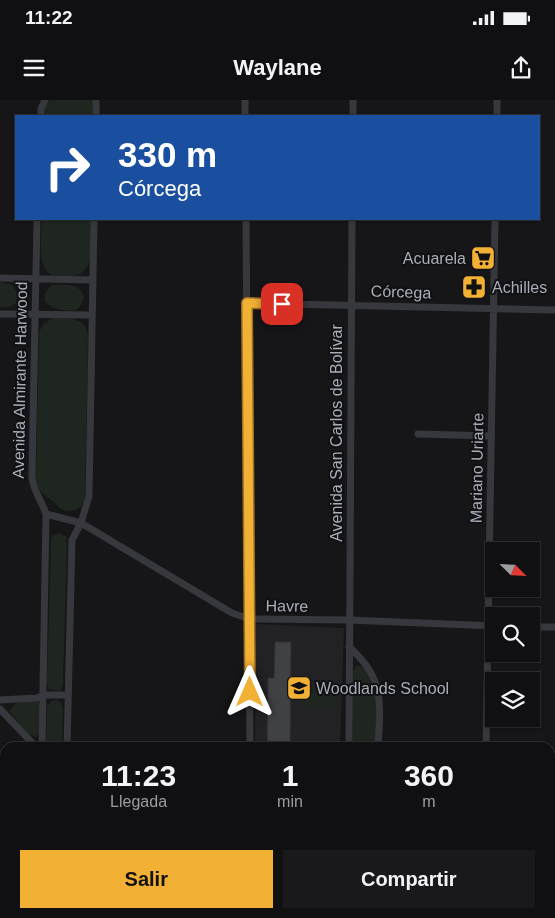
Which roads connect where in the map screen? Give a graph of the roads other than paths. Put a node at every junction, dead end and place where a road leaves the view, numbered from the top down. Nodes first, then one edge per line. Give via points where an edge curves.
1 (45, 100) edge
2 (96, 100) edge
3 (245, 100) edge
4 (353, 100) edge
5 (497, 100) edge
6 (41, 115) edge
7 (96, 115) edge
8 (245, 115) edge
9 (352, 115) edge
10 (497, 115) edge
11 (37, 220) edge
12 (94, 220) edge
13 (246, 220) edge
14 (352, 220) edge
15 (495, 220) edge
16 (0, 278) edge
17 (35, 278) junction
18 (93, 280) junction
19 (247, 303) junction
20 (351, 305) junction
21 (494, 309) junction
22 (555, 310) edge
23 (0, 314) edge
24 (35, 315) junction
25 (92, 315) junction
26 (418, 434) dead end
27 (491, 436) junction
28 (46, 514) junction
29 (81, 523) junction
30 (491, 607) edge
31 (250, 619) junction
32 (349, 620) junction
33 (485, 626) edge
34 (540, 626) edge
35 (555, 627) edge
36 (350, 647) junction
37 (490, 662) edge
38 (44, 695) junction
39 (68, 695) junction
40 (0, 700) edge
41 (0, 710) edge
42 (31, 742) edge
43 (42, 742) edge
44 (67, 742) edge
45 (250, 742) edge
46 (349, 742) edge
47 (378, 742) edge
48 (486, 742) edge

1 - 6 street
2 - 7 street
3 - 8 street
4 - 9 street
5 - 10 street
11 - 17 street, Avenida Almirante Harwood
12 - 18 street
13 - 19 street
14 - 20 street, Avenida San Carlos de Bolívar
15 - 21 street, Mariano Uriarte
16 - 17 street
17 - 18 street
17 - 24 street, Avenida Almirante Harwood
18 - 25 street
19 - 20 street, Córcega
19 - 31 street
20 - 21 street, Córcega
20 - 32 street, Avenida San Carlos de Bolívar
21 - 22 street, Córcega
21 - 27 street, Mariano Uriarte
23 - 24 street
24 - 25 street
24 - 28 street, Avenida Almirante Harwood via 32,478 33,488
25 - 29 street via 89,496
26 - 27 street
27 - 30 street, Mariano Uriarte
28 - 29 street, Havre
28 - 38 street, Avenida Almirante Harwood
29 - 31 street, Havre via 232,612
29 - 39 street via 72,540
31 - 32 street, Havre
31 - 45 street
32 - 33 street, Havre
32 - 36 street, Avenida San Carlos de Bolívar
34 - 35 street
36 - 46 street, Avenida San Carlos de Bolívar
36 - 47 street via 378,688
37 - 48 street, Mariano Uriarte
38 - 39 street
38 - 40 street
38 - 43 street, Avenida Almirante Harwood
39 - 44 street
41 - 42 street

